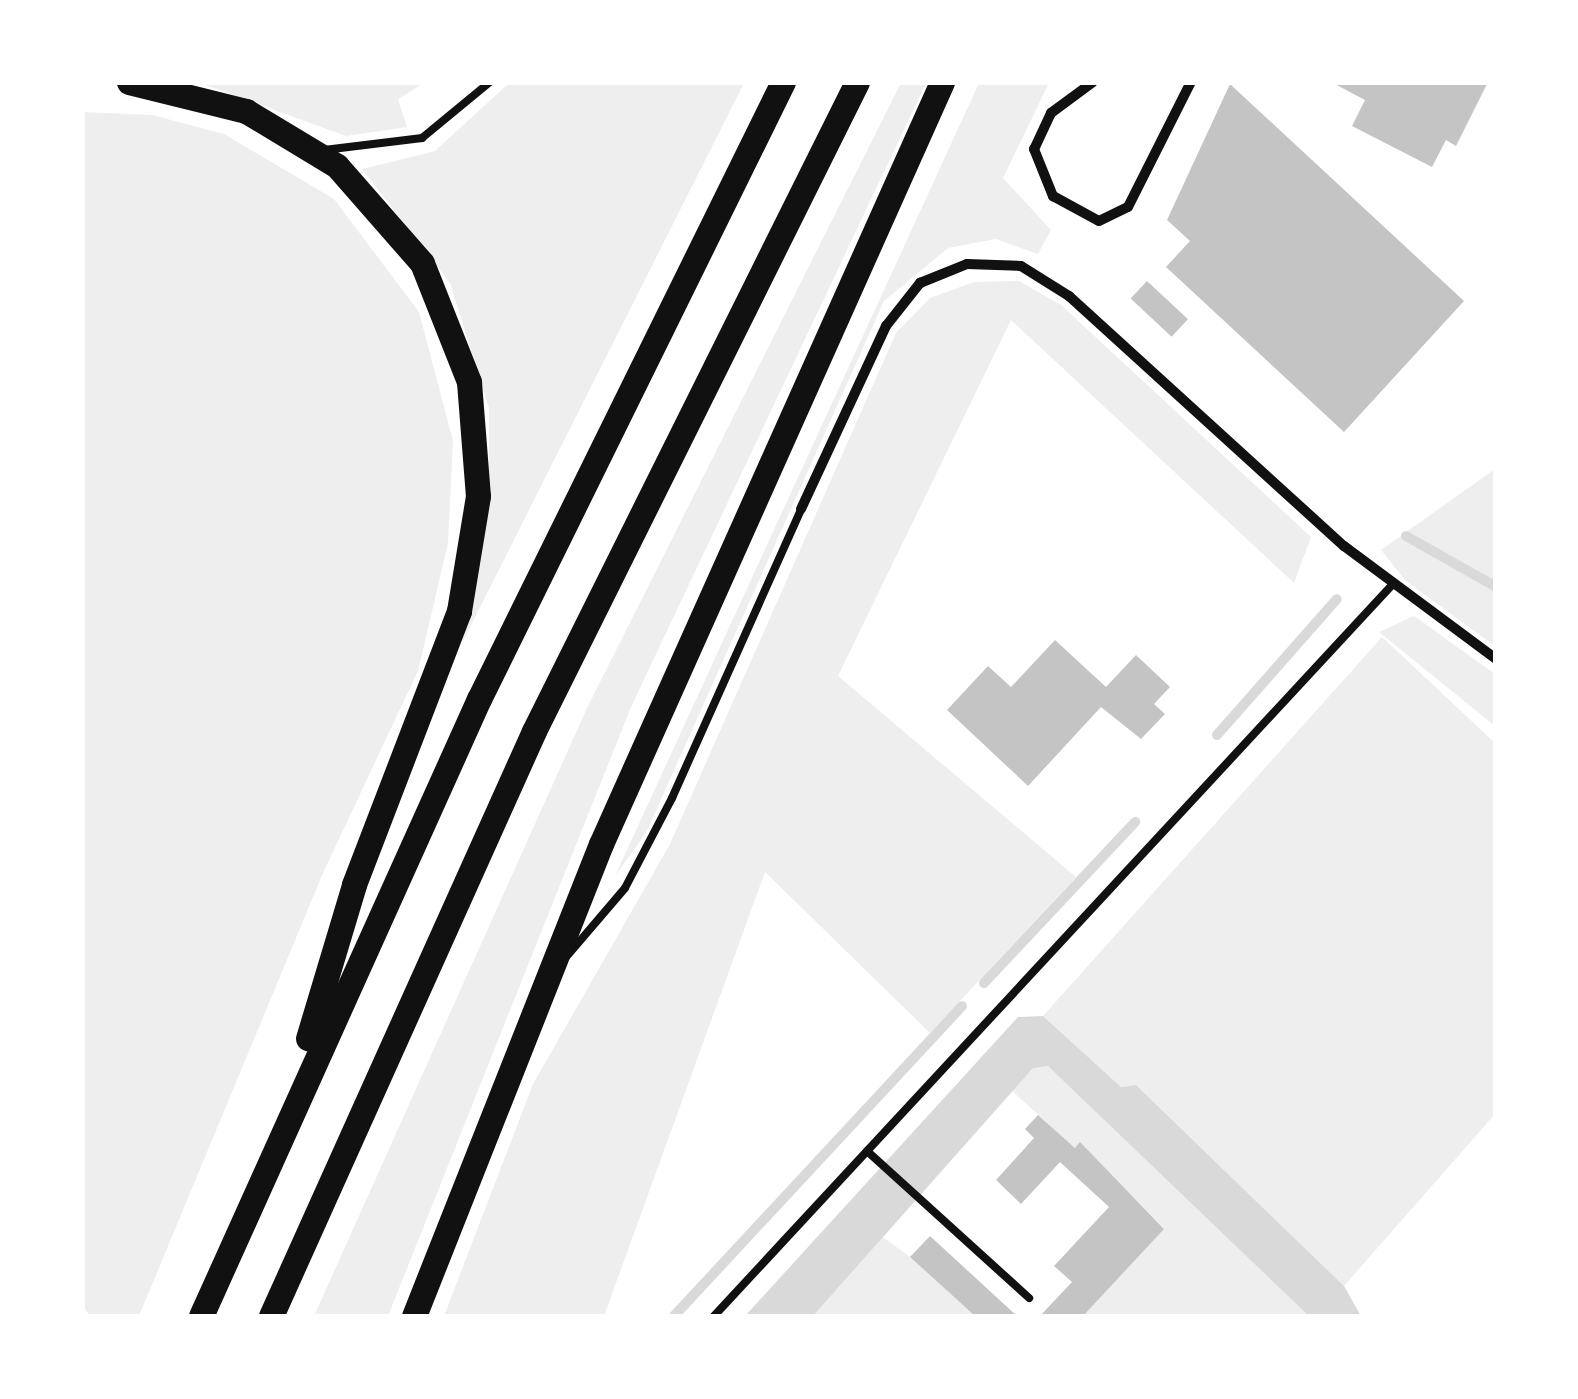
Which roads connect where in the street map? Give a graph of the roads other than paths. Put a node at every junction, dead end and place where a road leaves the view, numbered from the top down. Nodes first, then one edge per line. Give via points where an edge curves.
1 (129, 82) edge
2 (490, 82) edge
3 (783, 82) edge
4 (857, 82) edge
5 (942, 82) edge
6 (1093, 82) edge
7 (1191, 82) edge
8 (314, 150) junction
9 (801, 509) joint
10 (1392, 585) junction
11 (1496, 659) edge
12 (545, 982) junction
13 (281, 1128) junction
14 (866, 1152) junction
15 (1029, 1298) dead end
16 (201, 1316) edge
17 (271, 1316) edge
18 (414, 1316) edge
19 (714, 1316) edge

1 - 8 highway via 246,111
2 - 8 lane via 422,138
3 - 13 highway via 561,528
4 - 17 highway via 534,731
5 - 12 highway
6 - 7 street via 1052,113 1034,149 1054,196 1098,221 1128,207
8 - 13 highway via 384,212 445,306 469,382 478,496 445,659 354,885
9 - 10 street via 886,326 920,284 967,264 1021,266 1069,296
9 - 12 lane via 625,888
10 - 11 street
10 - 14 lane
12 - 18 highway
13 - 16 highway
14 - 15 lane
14 - 19 lane

